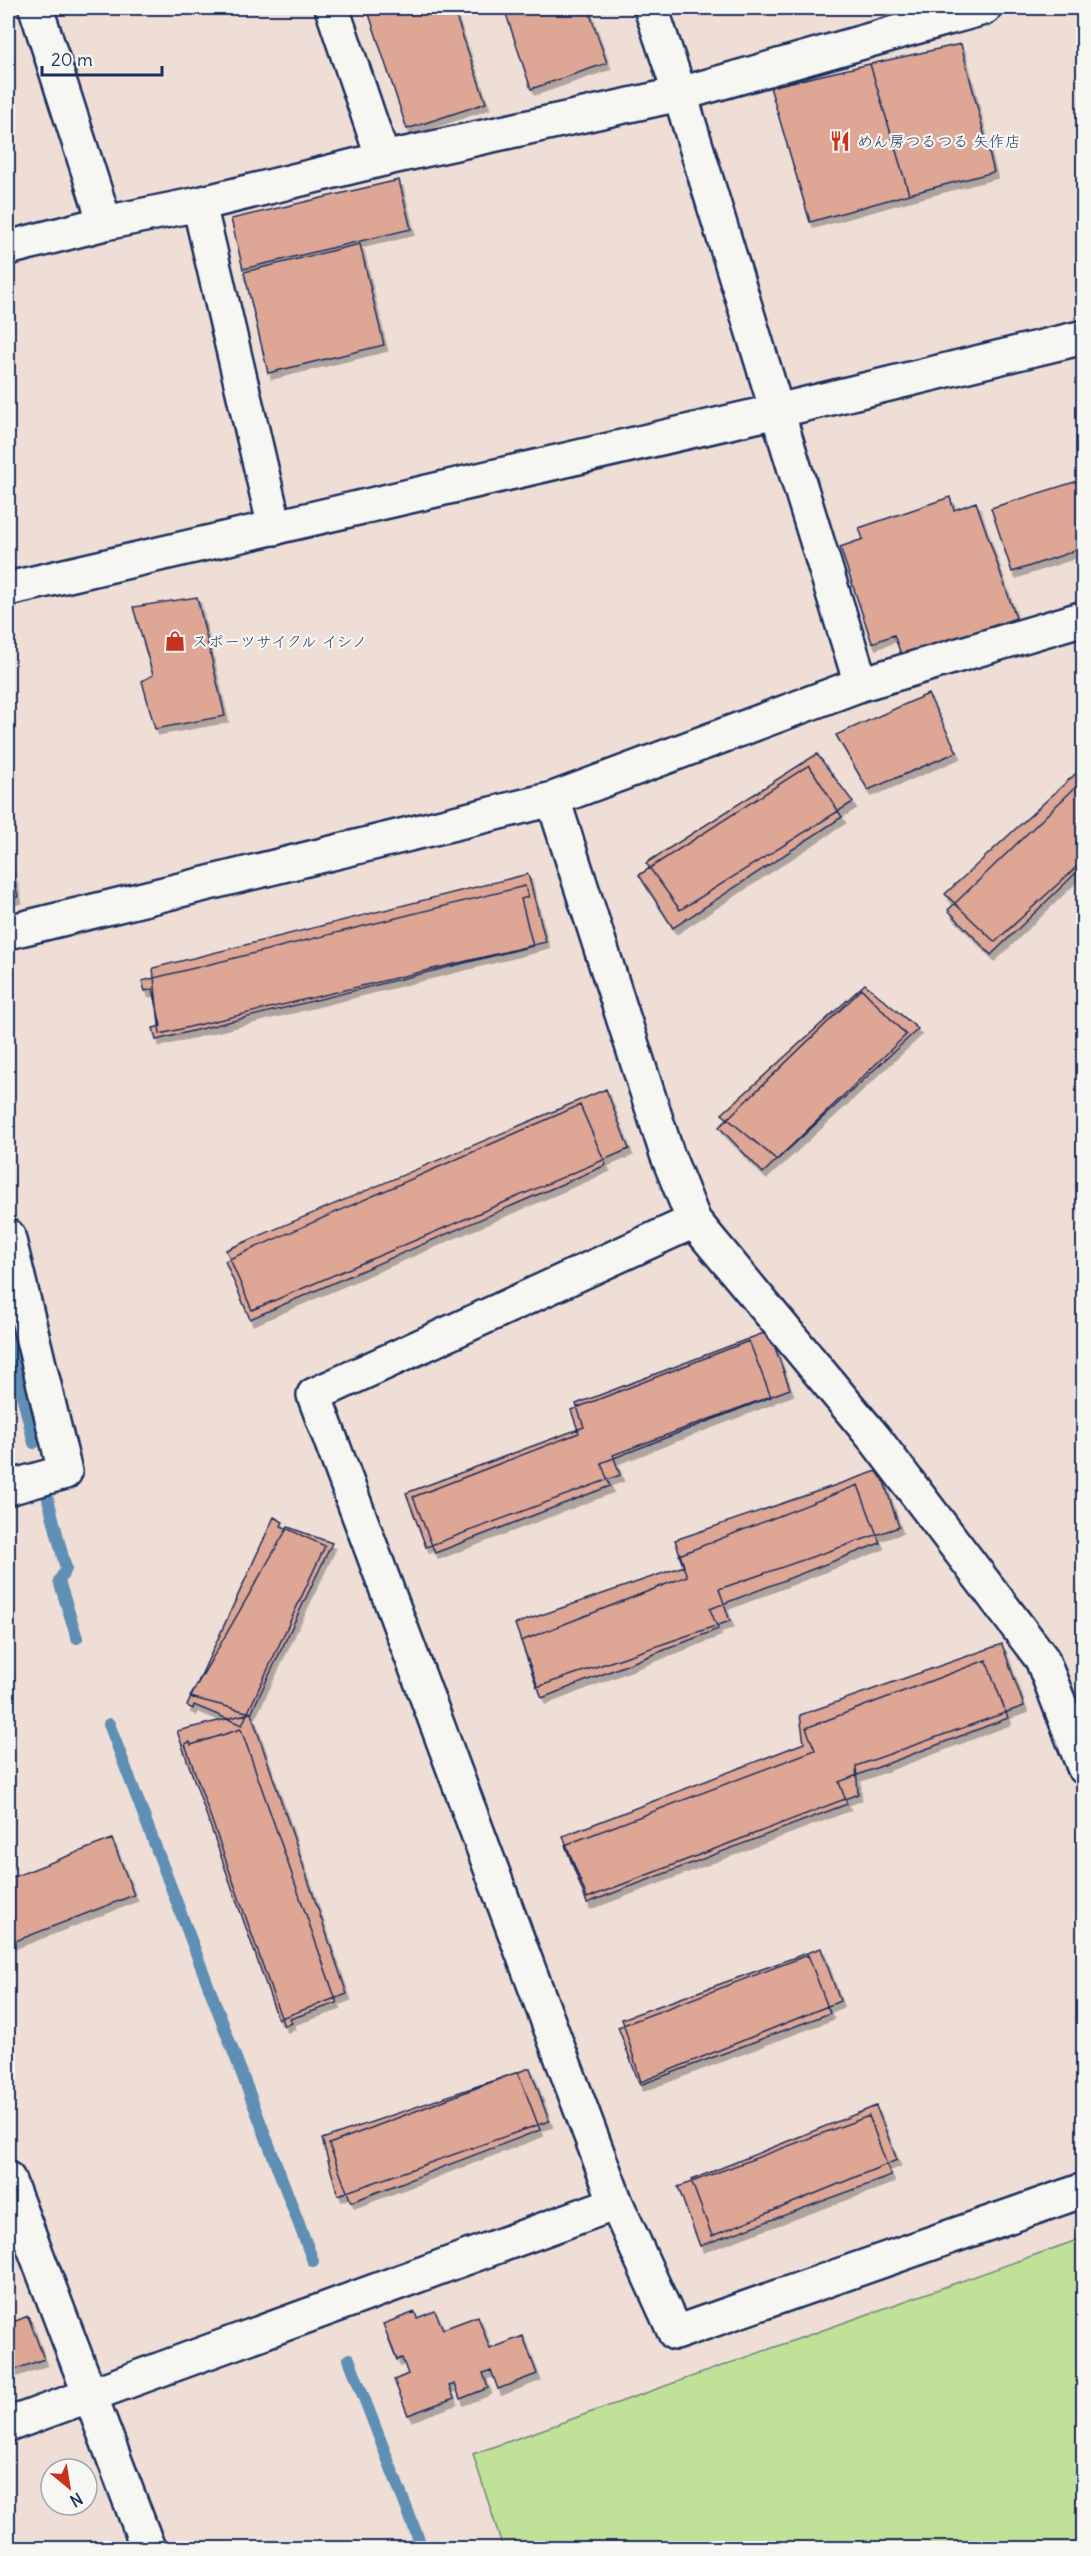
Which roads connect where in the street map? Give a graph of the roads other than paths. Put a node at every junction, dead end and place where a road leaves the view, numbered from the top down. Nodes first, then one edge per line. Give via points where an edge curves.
1 (36, 8) edge
2 (332, 8) edge
3 (651, 8) edge
4 (984, 8) edge
5 (949, 12) edge
6 (680, 94) junction
7 (383, 159) junction
8 (199, 204) junction
9 (105, 223) junction
10 (8, 248) edge
11 (1083, 337) edge
12 (777, 411) junction
13 (275, 528) junction
14 (8, 589) edge
15 (1083, 618) edge
16 (861, 684) junction
17 (552, 800) junction
18 (8, 932) edge
19 (694, 1221) junction
20 (8, 1236) edge
21 (8, 1488) edge
22 (1083, 1767) edge
23 (8, 2179) edge
24 (1083, 2190) edge
25 (616, 2203) junction
26 (89, 2393) junction
27 (8, 2425) edge
28 (148, 2548) edge

1 - 9 street
2 - 7 street
3 - 6 street
4 - 5 street
5 - 6 street
6 - 7 street
6 - 12 street
7 - 8 street
8 - 9 street
8 - 13 street
9 - 10 street
11 - 12 street
12 - 13 street
12 - 16 street
13 - 14 street
15 - 16 street
16 - 17 street
17 - 18 street
17 - 19 street via 667,1154
19 - 22 street via 875,1439 1042,1659
19 - 25 street via 314,1395
20 - 21 street via 65,1472
23 - 26 street
24 - 25 street via 675,2333
25 - 26 street
26 - 27 street
26 - 28 street

